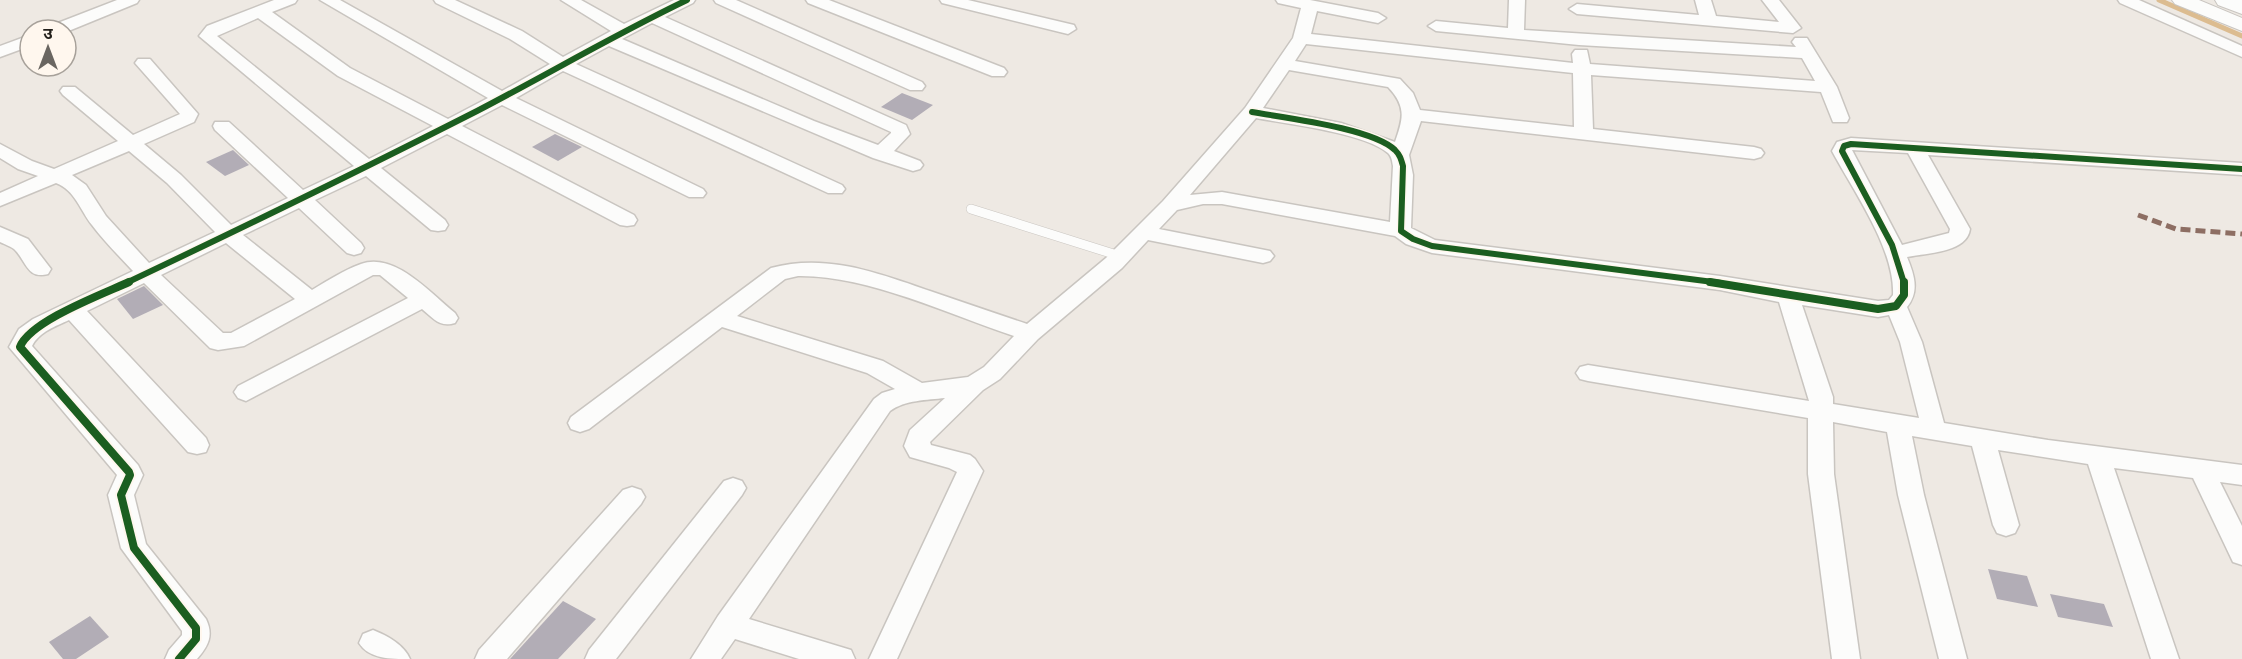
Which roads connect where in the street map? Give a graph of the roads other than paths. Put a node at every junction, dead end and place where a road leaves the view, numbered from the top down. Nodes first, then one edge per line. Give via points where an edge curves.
1 (131, 0) edge
2 (327, 0) edge
3 (442, 0) edge
4 (486, 0) edge
5 (569, 0) edge
6 (687, 0) edge
7 (722, 0) edge
8 (814, 0) edge
9 (948, 0) edge
10 (1284, 0) edge
11 (1517, 0) edge
12 (1703, 0) edge
13 (1770, 0) edge
14 (2126, 0) edge
15 (2182, 0) edge
16 (2226, 0) edge
17 (107, 3) edge
18 (275, 4) edge
19 (1577, 5) edge
20 (1310, 6) junction
21 (2242, 7) edge
22 (464, 10) junction
23 (652, 17) junction
24 (78, 18) edge
25 (1378, 18) dead end
26 (1709, 20) junction
27 (2242, 25) edge
28 (1436, 26) dead end
29 (1793, 28) junction
30 (1068, 29) dead end
31 (1516, 33) junction
32 (616, 35) junction
33 (1301, 38) junction
34 (1579, 40) junction
35 (18, 45) edge
36 (0, 52) edge
37 (2242, 52) edge
38 (1808, 53) junction
39 (144, 63) dead end
40 (562, 64) junction
41 (1284, 64) junction
42 (1582, 69) junction
43 (998, 72) dead end
44 (916, 86) dead end
45 (1828, 87) junction
46 (69, 91) dead end
47 (502, 98) junction
48 (1252, 112) junction
49 (1413, 117) junction
50 (1840, 118) dead end
51 (446, 125) junction
52 (222, 126) dead end
53 (1584, 133) junction
54 (129, 143) junction
55 (1915, 149) junction
56 (0, 150) edge
57 (1754, 153) dead end
58 (880, 154) junction
59 (1400, 155) junction
60 (913, 165) dead end
61 (366, 168) junction
62 (2242, 169) edge
63 (54, 176) junction
64 (835, 189) dead end
65 (696, 193) dead end
66 (0, 200) edge
67 (301, 200) junction
68 (1170, 205) junction
69 (971, 209) dead end
70 (627, 220) dead end
71 (438, 225) dead end
72 (1401, 231) junction
73 (1143, 232) junction
74 (0, 234) edge
75 (228, 234) junction
76 (354, 248) dead end
77 (1894, 252) junction
78 (1120, 256) junction
79 (1263, 256) dead end
80 (40, 270) dead end
81 (146, 273) junction
82 (1788, 296) junction
83 (309, 299) junction
84 (424, 299) junction
85 (1896, 306) junction
86 (72, 309) junction
87 (447, 318) dead end
88 (720, 319) junction
89 (1030, 333) junction
90 (1588, 373) dead end
91 (975, 384) junction
92 (246, 392) dead end
93 (919, 392) junction
94 (1821, 410) junction
95 (580, 423) dead end
96 (1898, 424) junction
97 (1934, 430) junction
98 (1982, 438) junction
99 (197, 445) dead end
100 (2098, 456) junction
101 (2202, 470) junction
102 (2242, 475) edge
103 (733, 488) dead end
104 (632, 497) dead end
105 (2006, 525) dead end
106 (2242, 554) edge
107 (728, 625) junction
108 (179, 659) edge
109 (489, 659) edge
110 (599, 659) edge
111 (705, 659) edge
112 (841, 659) edge
113 (883, 659) edge
114 (1846, 659) edge
115 (1953, 659) edge
116 (2165, 659) edge

1 - 17 street
2 - 47 street
3 - 22 street
4 - 22 street
5 - 32 street
6 - 23 street
7 - 44 street
8 - 43 street
9 - 30 street
10 - 20 street
11 - 31 street
12 - 26 street
13 - 29 street
14 - 37 street
15 - 27 street
16 - 21 main road
17 - 24 street
18 - 51 street via 344,72
18 - 61 street via 207,36
19 - 26 street
19 - 34 street
20 - 25 street
20 - 33 street
22 - 40 street via 516,35
23 - 32 street
23 - 58 street via 899,129 898,137
26 - 29 street
28 - 31 street
29 - 38 street
31 - 34 street
32 - 40 street
32 - 58 street
33 - 41 street
33 - 42 street
34 - 38 street
34 - 42 street
35 - 36 street
38 - 45 street
39 - 54 street via 189,114 180,122
40 - 47 street
40 - 64 street
41 - 48 street
41 - 49 street via 1394,82 1404,93
42 - 45 street
42 - 53 street
45 - 50 street
46 - 54 street
47 - 51 street
47 - 65 street
48 - 59 street via 1372,137 1394,147
48 - 68 street
49 - 53 street via 1432,115
49 - 59 street
51 - 61 street
51 - 70 street
52 - 67 street
53 - 57 street
54 - 63 street
54 - 75 street via 174,179
55 - 62 street
55 - 77 street via 1960,229 1959,236 1952,241
55 - 77 street via 1851,144 1842,151
56 - 63 street
58 - 60 street
59 - 72 street
61 - 67 street
61 - 71 street
63 - 66 street
63 - 81 street via 79,189 99,220
67 - 75 street
67 - 76 street
68 - 72 street via 1222,198
68 - 73 street
69 - 78 lane
72 - 82 street via 1432,246 1720,283
73 - 78 street
73 - 79 street
74 - 80 street via 21,244
75 - 81 street
75 - 83 street
77 - 85 street via 1903,273 1904,295
78 - 89 street
81 - 83 street via 218,342 236,340
81 - 86 street
82 - 85 street via 1878,309
82 - 94 street via 1821,397
83 - 84 street via 378,267 388,270
84 - 87 street
84 - 92 street
85 - 97 street via 1911,342
86 - 99 street
86 - 108 street via 28,334 20,347 129,472 121,495 134,548 196,628 196,639
88 - 89 street via 779,273 827,269 866,277
88 - 93 street via 875,367
88 - 95 street
89 - 91 street via 992,374
90 - 94 street
91 - 93 street
91 - 113 street via 919,437 919,450 956,460 970,471
93 - 107 street via 890,399 882,405
94 - 96 street
94 - 114 street via 1821,474
96 - 97 street
96 - 115 street via 1911,495
97 - 98 street
98 - 100 street
98 - 105 street
100 - 101 street
100 - 116 street
101 - 102 street
101 - 106 street
103 - 110 street
104 - 109 street
107 - 111 street
107 - 112 street

